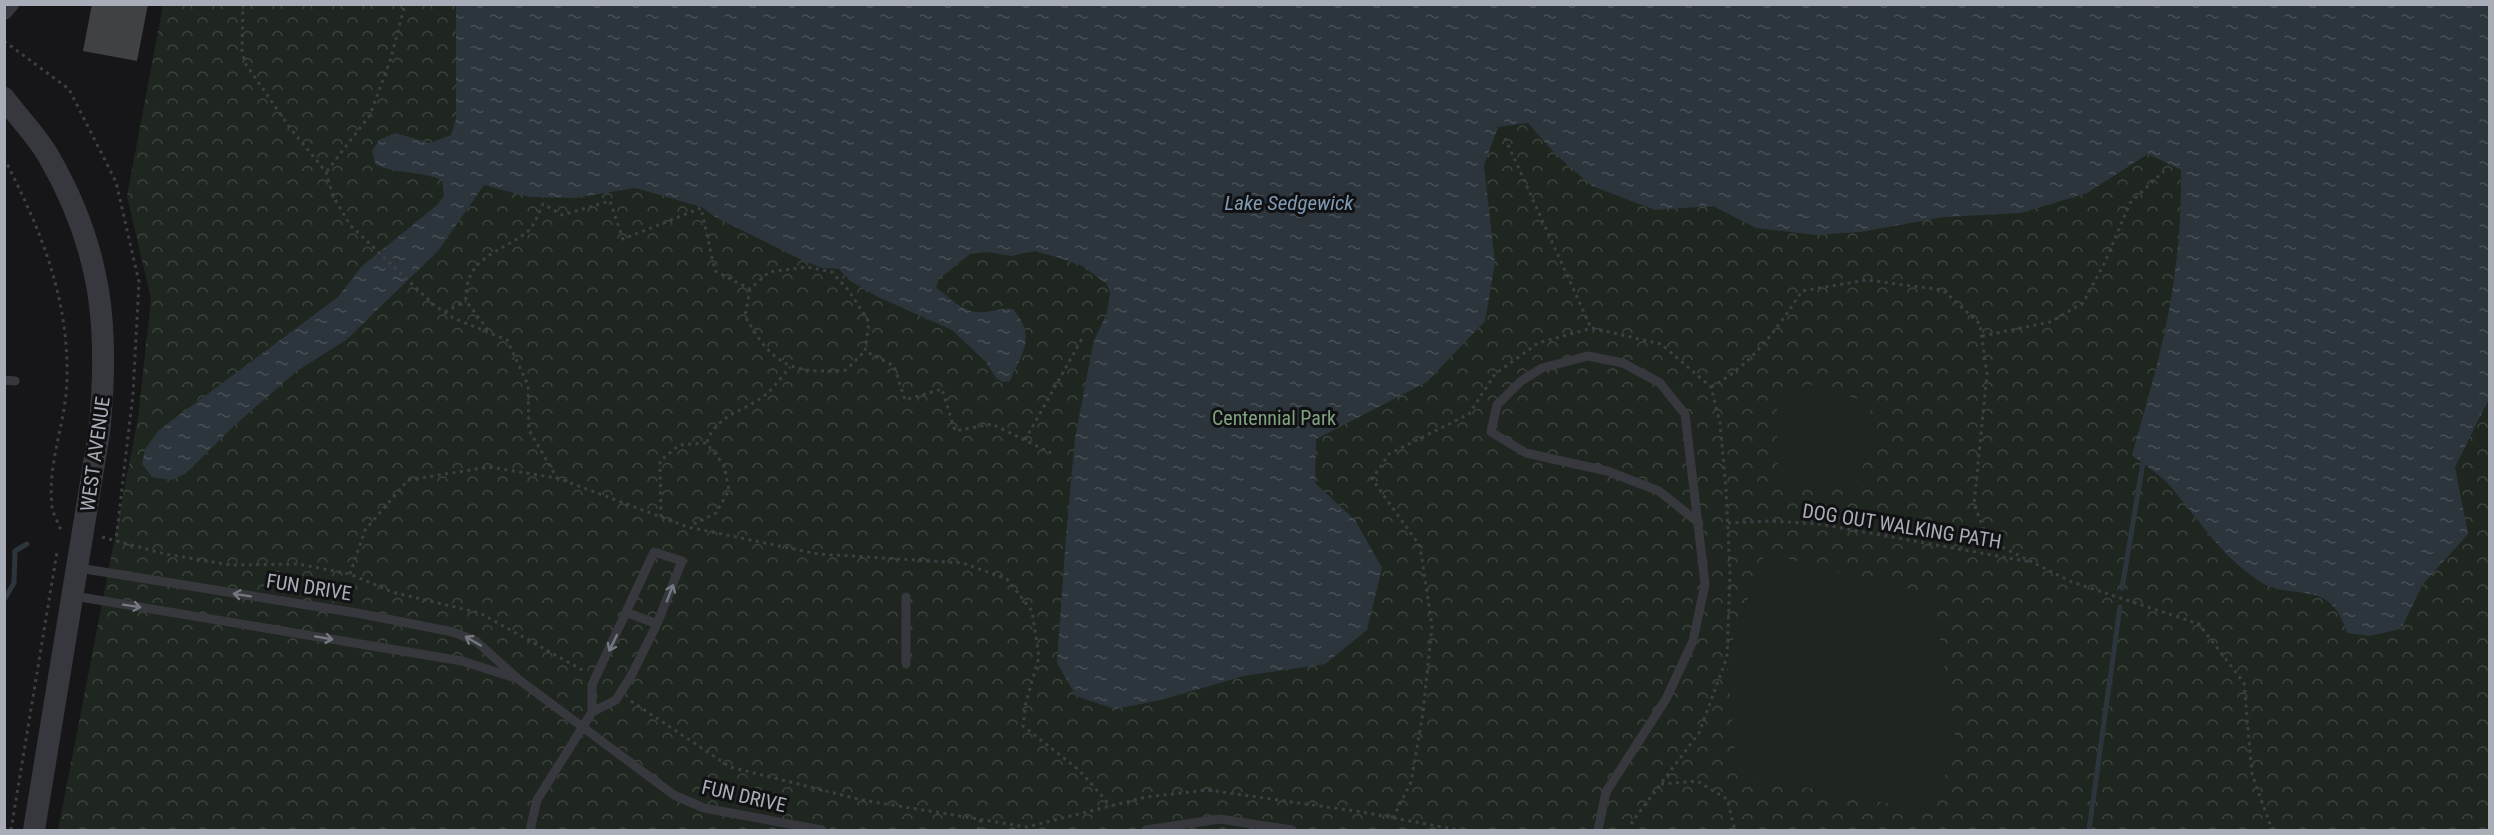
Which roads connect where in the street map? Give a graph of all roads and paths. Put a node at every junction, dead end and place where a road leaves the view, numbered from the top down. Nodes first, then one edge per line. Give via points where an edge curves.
1 (9, 4) edge
2 (243, 4) edge
3 (405, 4) edge
4 (4, 11) edge
5 (4, 98) edge
6 (1505, 138) dead end
7 (4, 158) edge
8 (2164, 171) dead end
9 (327, 172) junction
10 (750, 289) junction
11 (466, 302) junction
12 (445, 312) junction
13 (1592, 328) junction
14 (488, 330) junction
15 (1982, 336) junction
16 (1083, 337) dead end
17 (865, 351) junction
18 (790, 367) junction
19 (4, 380) edge
20 (15, 381) dead end
21 (1711, 387) junction
22 (1025, 441) junction
23 (706, 443) junction
24 (1051, 453) dead end
25 (557, 478) junction
26 (661, 517) junction
27 (1699, 523) junction
28 (1728, 523) junction
29 (688, 527) junction
30 (84, 534) junction
31 (60, 540) dead end
32 (58, 550) dead end
33 (2035, 563) junction
34 (78, 568) junction
35 (350, 574) junction
36 (74, 596) junction
37 (906, 597) dead end
38 (628, 613) junction
39 (657, 624) junction
40 (906, 664) dead end
41 (596, 678) junction
42 (518, 679) junction
43 (620, 694) junction
44 (591, 712) junction
45 (582, 728) junction
46 (1661, 784) junction
47 (1111, 806) junction
48 (1393, 818) junction
49 (981, 819) junction
50 (794, 828) edge
51 (11, 831) edge
52 (34, 831) edge
53 (530, 831) edge
54 (822, 831) edge
55 (978, 831) edge
56 (1146, 831) edge
57 (1292, 831) edge
58 (1458, 831) edge
59 (1598, 831) edge
60 (1632, 831) edge
61 (1735, 831) edge
62 (2272, 831) edge

1 - 4 street
2 - 9 path via 242,51 246,63 290,128
3 - 9 path via 370,115
5 - 30 street, WEST AVENUE via 57,172 81,226 99,291 105,331 104,385
6 - 13 path
7 - 31 path via 35,217 64,319 67,380 62,429 51,467 52,508 62,530
8 - 15 path via 2130,203 2084,303 2050,322
9 - 12 path via 342,213 370,245
10 - 11 path via 715,271 701,208 622,239 610,201 562,215 543,204 528,231 490,252 482,261 468,284
10 - 17 path via 769,272 807,267 832,272 869,322
10 - 18 path via 745,316 761,344
11 - 12 path
11 - 14 path
12 - 14 path
13 - 21 path via 1661,344
13 - 48 path via 1538,343 1494,374 1469,414 1389,454 1372,479 1420,546 1432,626 1411,782
14 - 25 path via 507,340 512,349 528,385 529,430
15 - 21 path via 1980,324 1943,290 1867,280 1802,291 1774,334 1733,375
15 - 33 path via 1987,374 1974,504 1988,540
16 - 22 path
17 - 18 path via 846,370 818,373
17 - 22 path via 894,366 905,399 942,389 955,431 992,424
18 - 23 path via 765,395 711,430
19 - 20 lane
21 - 28 path via 1720,423
22 - 24 path
23 - 26 path via 679,445 660,461
23 - 29 path via 724,465 729,490 717,513
25 - 26 path
25 - 35 path via 489,466 408,480 365,530
26 - 29 path
27 - 27 lane via 1685,414 1660,383 1623,363 1588,356 1542,368 1521,381 1497,405 1491,432 1526,453 1607,471 1659,491
27 - 59 lane via 1705,584 1693,640 1666,699 1606,792
28 - 33 path, DOG OUT WALKING PATH via 1819,524
28 - 46 path via 1727,657 1699,733
29 - 47 path via 818,554 963,563 1007,579 1032,611 1038,657 1023,726 1079,770
30 - 34 street, WEST AVENUE
30 - 35 path via 231,565 298,564
32 - 51 path
33 - 62 path via 2072,582 2199,624 2244,683 2252,774
34 - 36 street, WEST AVENUE
42 -> 34 lane, FUN DRIVE via 476,641 453,632
35 - 41 path via 392,592 480,613
36 -> 42 lane, FUN DRIVE via 462,661
36 - 52 street, WEST AVENUE
37 - 40 lane
38 - 39 lane
39 -> 38 lane via 682,561 654,552
38 -> 41 lane
39 - 43 lane
41 - 44 lane
42 - 45 lane, FUN DRIVE
43 - 44 lane
43 - 49 path via 730,767 862,800
44 - 45 lane
45 - 50 lane, FUN DRIVE via 674,795 704,808
45 - 53 lane via 537,800
46 - 60 path via 1632,822
46 - 61 path via 1697,781 1727,799
47 - 48 path via 1146,797 1208,790
47 - 49 path via 1027,826
48 - 58 path
49 - 55 path
50 - 54 lane, FUN DRIVE
56 - 57 lane via 1220,819

